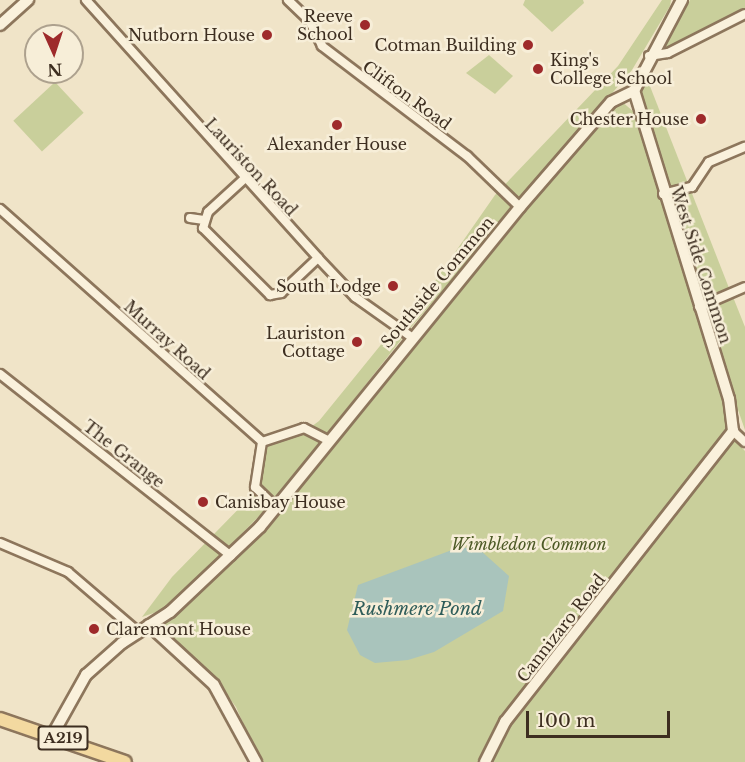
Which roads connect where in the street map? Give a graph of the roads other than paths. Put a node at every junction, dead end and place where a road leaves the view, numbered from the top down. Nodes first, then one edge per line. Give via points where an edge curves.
1 (28, 0) edge
2 (86, 0) edge
3 (288, 0) edge
4 (682, 0) edge
5 (745, 14) edge
6 (0, 25) edge
7 (648, 56) junction
8 (634, 91) junction
9 (745, 147) edge
10 (243, 180) junction
11 (663, 194) junction
12 (520, 207) junction
13 (0, 210) edge
14 (190, 218) dead end
15 (204, 220) junction
16 (318, 258) junction
17 (745, 287) edge
18 (699, 308) junction
19 (410, 336) junction
20 (0, 374) edge
21 (733, 431) junction
22 (328, 440) junction
23 (262, 442) junction
24 (745, 442) edge
25 (276, 507) junction
26 (0, 543) edge
27 (231, 556) junction
28 (149, 625) junction
29 (138, 632) junction
30 (0, 719) edge
31 (53, 734) junction
32 (125, 762) edge
33 (255, 762) edge
34 (485, 762) edge

1 - 6 street
2 - 10 street, Lauriston Road
3 - 12 street, Clifton Road via 309,20 322,46 467,156
4 - 7 street
5 - 7 street via 668,53
7 - 8 street
8 - 11 street, West Side Common
8 - 12 street, Southside Common via 611,102
9 - 11 street via 709,162 691,187
10 - 15 street
10 - 16 street, Lauriston Road
11 - 18 street, West Side Common
12 - 19 street, Southside Common
13 - 23 street, Murray Road
14 - 15 street
15 - 16 street via 203,228 270,295 281,293
16 - 19 street, Lauriston Road via 356,297
17 - 18 street
18 - 21 street, West Side Common via 729,399
19 - 22 street, Southside Common
20 - 27 street, The Grange
21 - 24 street
21 - 34 street, Cannizaro Road via 505,722
22 - 23 street via 304,428
22 - 25 street, Southside Common
23 - 25 street via 255,487
25 - 27 street, Southside Common
26 - 29 street via 68,572
27 - 28 street, Southside Common
28 - 29 street, Southside Common
28 - 33 street via 214,685
29 - 31 street, Southside Common via 83,679
30 - 31 main road, A219
31 - 32 main road, A219

